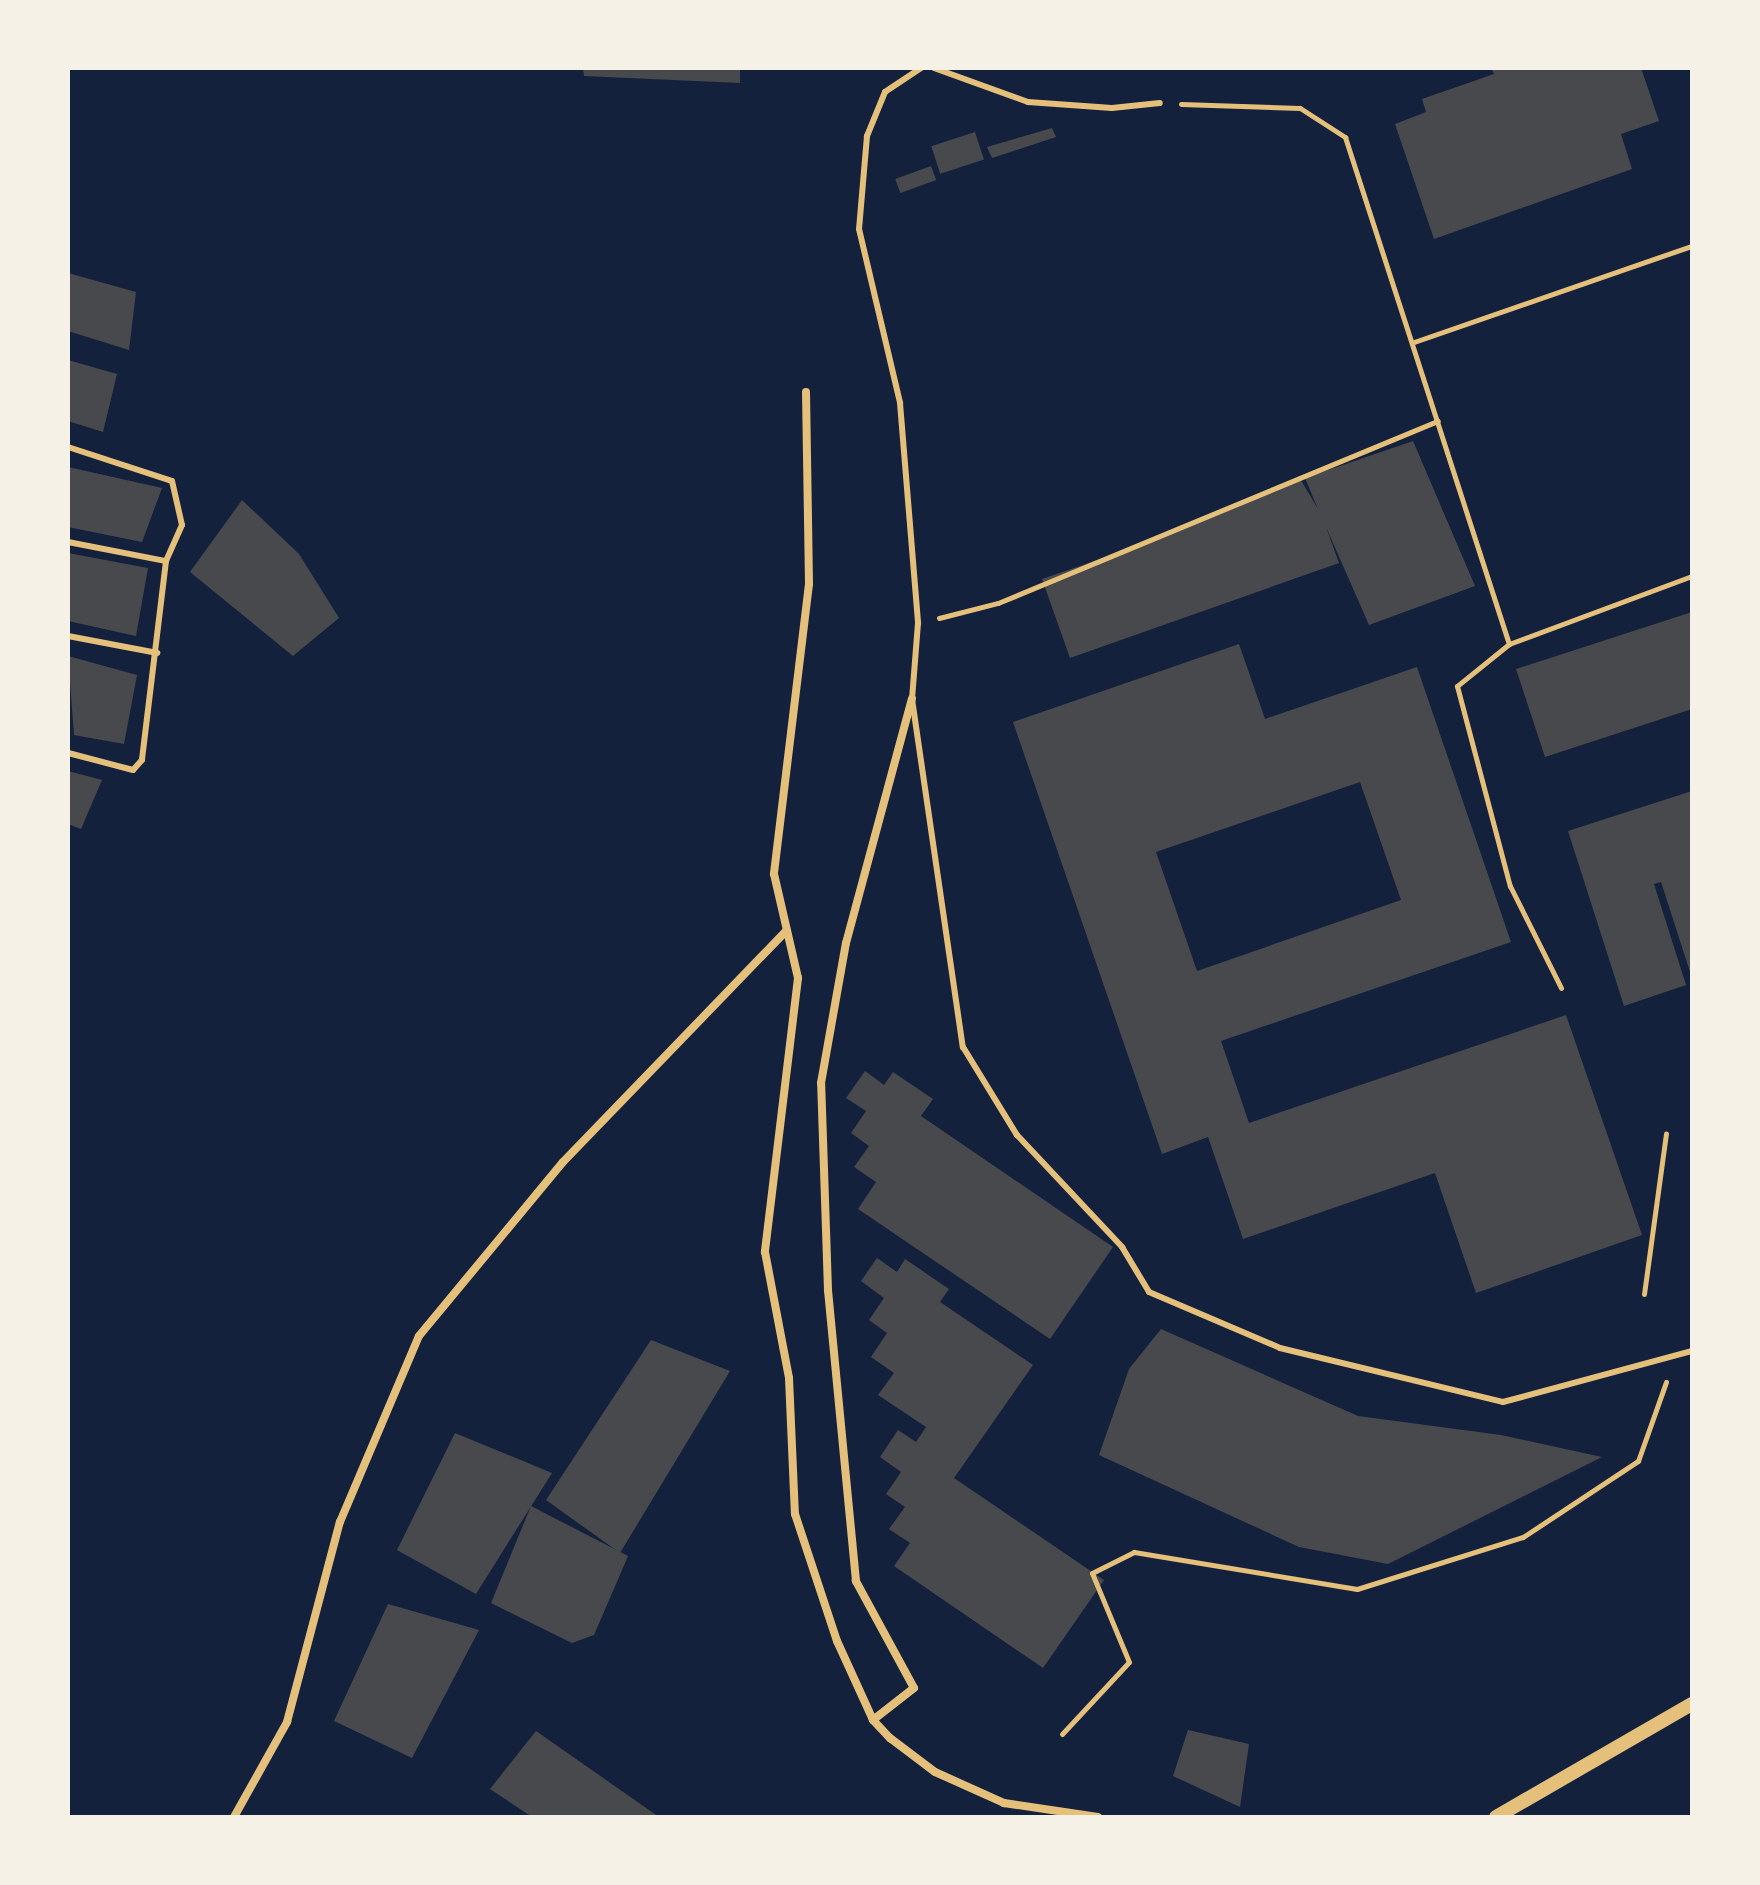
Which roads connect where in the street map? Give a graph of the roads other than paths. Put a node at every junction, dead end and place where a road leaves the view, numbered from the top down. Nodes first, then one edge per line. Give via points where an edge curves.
1 (921, 68) edge
2 (934, 68) edge
3 (1160, 103) road end
4 (806, 392) dead end
5 (68, 447) edge
6 (68, 542) edge
7 (166, 561) junction
8 (68, 636) edge
9 (157, 653) junction
10 (912, 699) junction
11 (68, 753) edge
12 (787, 930) junction
13 (1692, 1351) edge
14 (1692, 1704) edge
15 (873, 1720) junction
16 (234, 1817) edge
17 (1098, 1817) edge
18 (1496, 1817) edge

1 - 10 lane via 885,92 867,136 859,229 900,403 918,623
2 - 3 lane via 1028,102 1112,108
4 - 12 street via 809,584 774,874
5 - 7 lane via 172,481 182,525
6 - 7 lane
7 - 9 lane
8 - 9 lane
9 - 11 lane via 142,760 133,770
10 - 13 lane via 963,1047 1017,1135 1122,1247 1149,1292 1280,1348 1503,1402
10 - 15 street via 846,943 821,1083 828,1290 856,1581 914,1688
12 - 15 street via 798,978 765,1252 789,1378 795,1514 837,1641
12 - 16 street via 563,1162 419,1336 340,1522 287,1722
14 - 18 street
15 - 17 street via 935,1772 1004,1803

